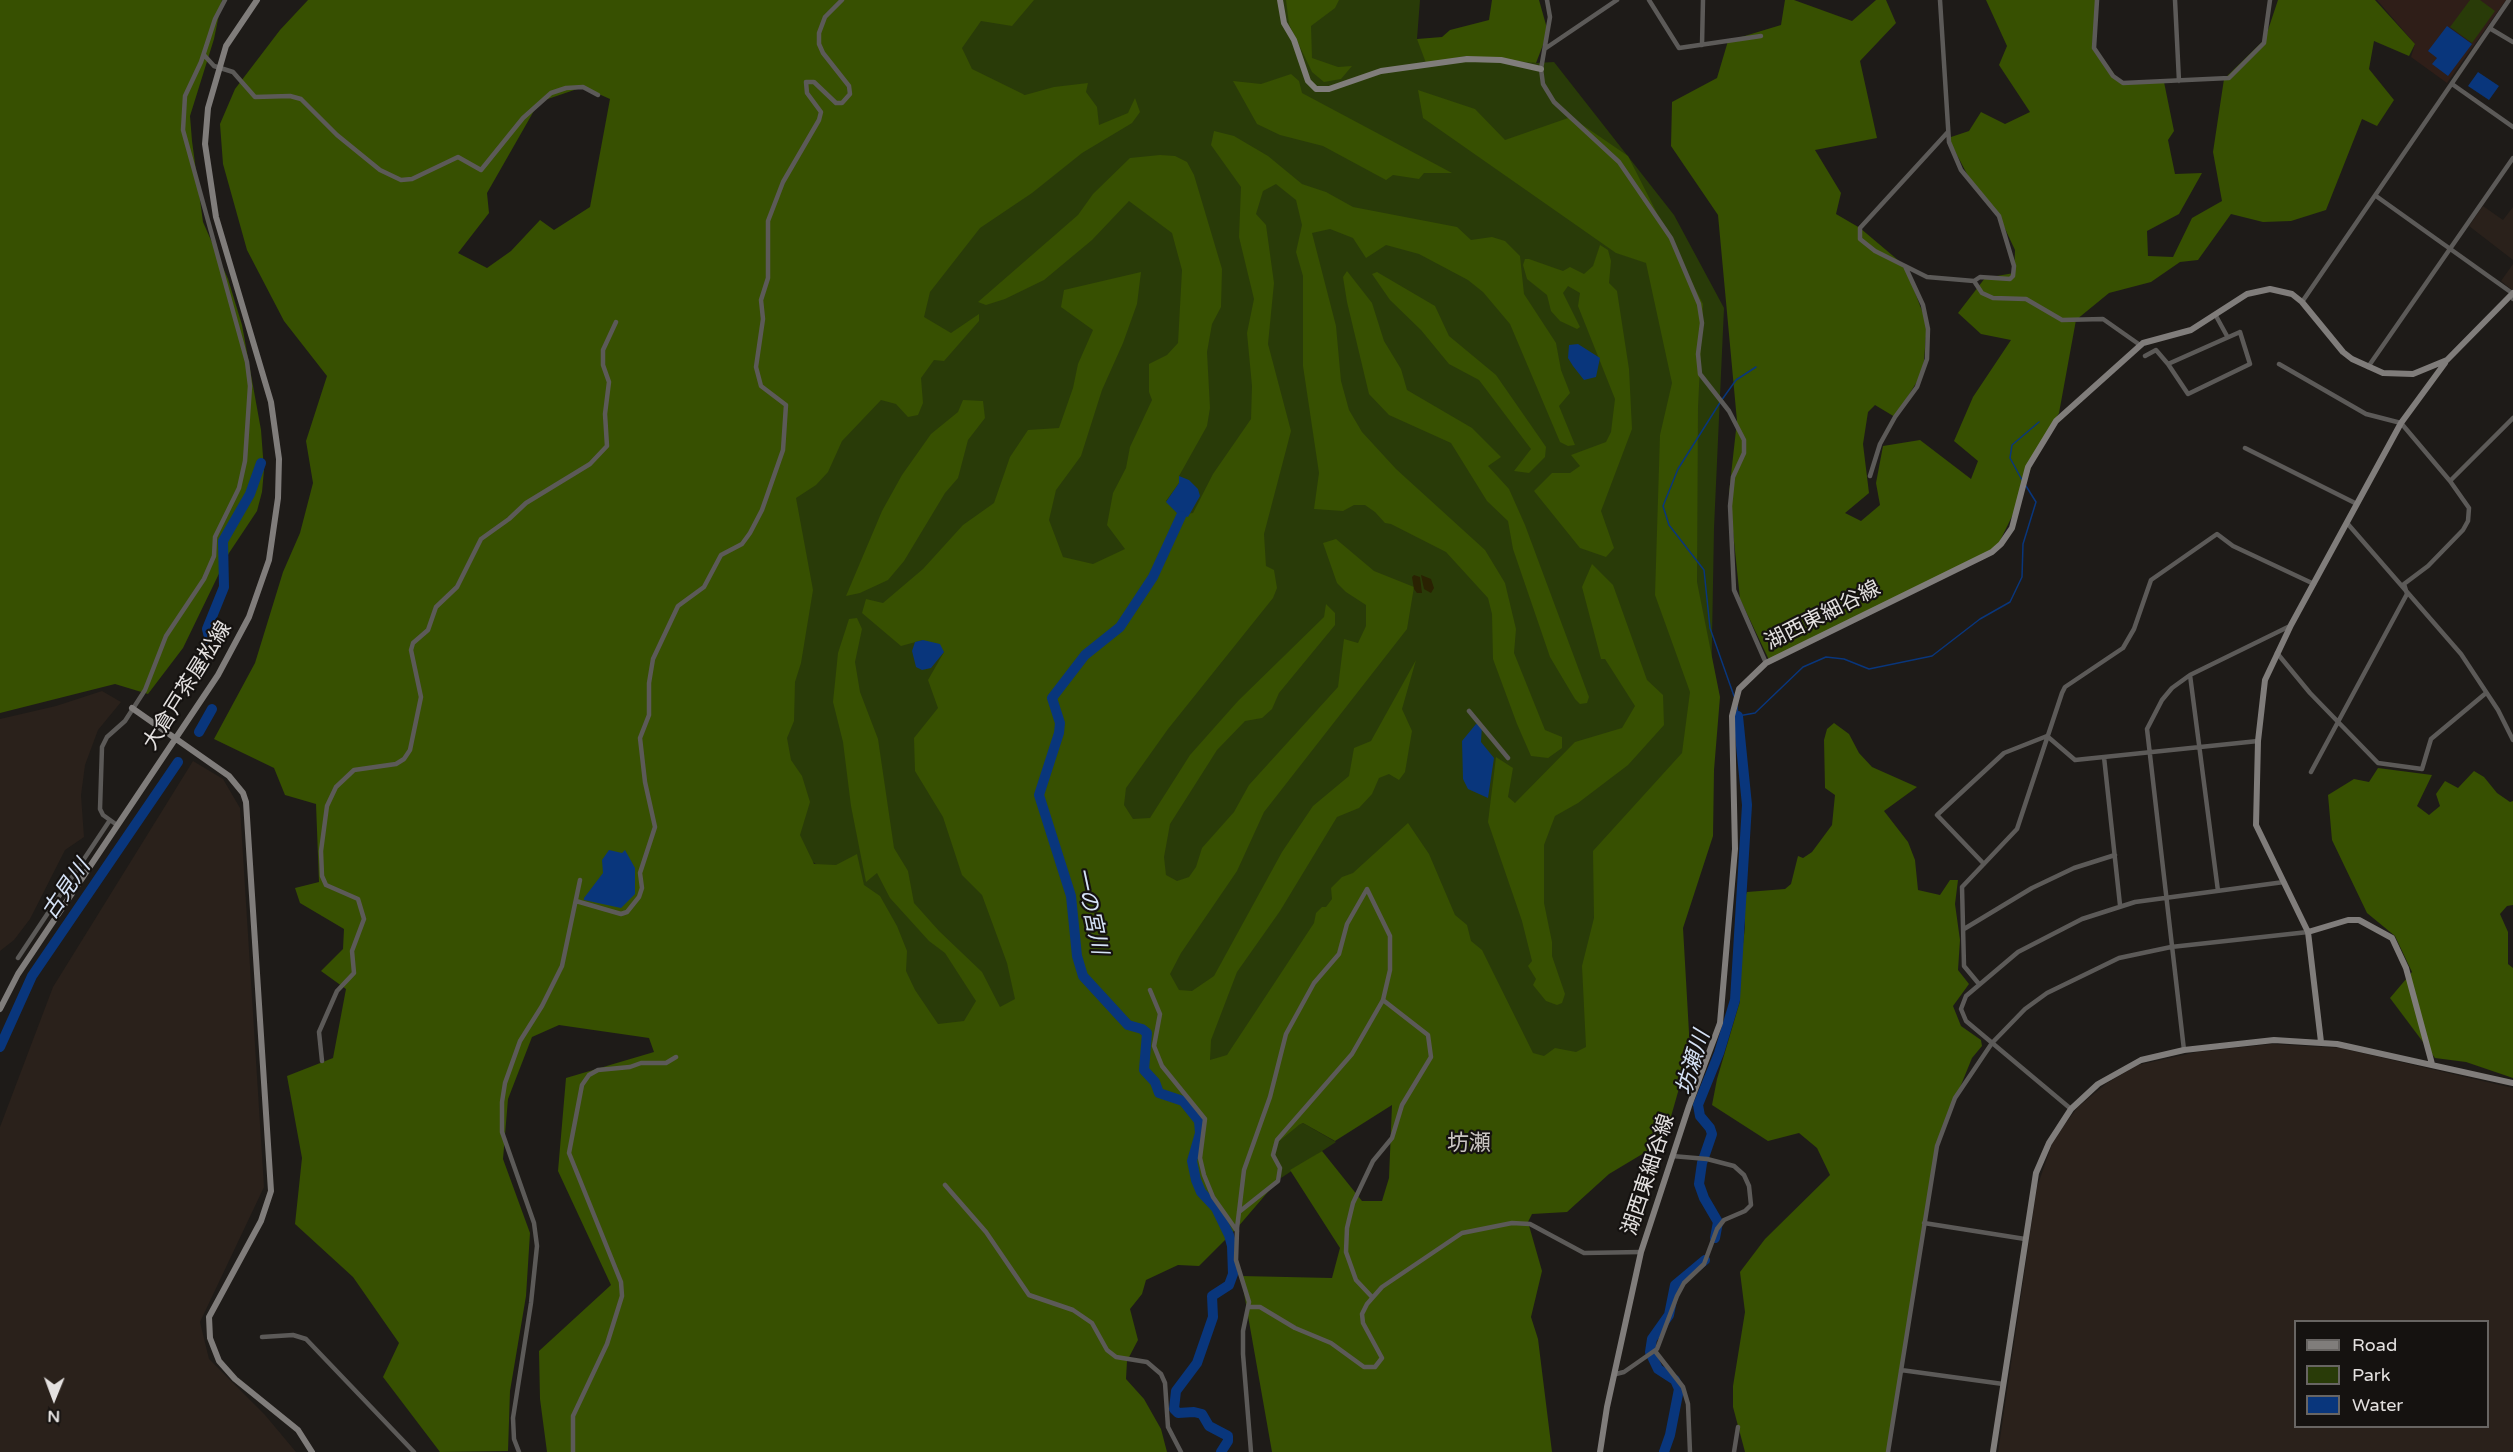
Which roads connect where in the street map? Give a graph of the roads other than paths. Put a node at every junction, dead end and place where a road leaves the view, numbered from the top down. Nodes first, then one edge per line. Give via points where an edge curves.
1 (225, 0) edge
2 (257, 0) edge
3 (842, 0) edge
4 (1280, 0) edge
5 (1547, 0) edge
6 (1617, 0) edge
7 (1649, 0) edge
8 (1703, 0) edge
9 (1940, 0) edge
10 (2097, 0) edge
11 (2175, 0) edge
12 (2270, 0) edge
13 (2509, 0) edge
14 (2491, 29) junction
15 (1761, 36) dead end
16 (2513, 42) edge
17 (1702, 45) junction
18 (1546, 48) junction
19 (204, 55) junction
20 (219, 68) junction
21 (1541, 69) junction
22 (2178, 81) junction
23 (2452, 84) junction
24 (598, 95) dead end
25 (2513, 127) edge
26 (1947, 133) junction
27 (2513, 158) edge
28 (2376, 196) junction
29 (2450, 249) junction
30 (1905, 266) junction
31 (1974, 281) junction
32 (2513, 293) edge
33 (2513, 299) edge
34 (2302, 302) junction
35 (2216, 316) junction
36 (616, 322) dead end
37 (2227, 336) junction
38 (2140, 345) junction
39 (2145, 356) dead end
40 (2447, 360) junction
41 (2168, 364) junction
42 (2279, 364) dead end
43 (2368, 367) junction
44 (2513, 418) edge
45 (2401, 423) junction
46 (2245, 448) dead end
47 (1870, 476) dead end
48 (2450, 481) junction
49 (2357, 504) junction
50 (2346, 523) junction
51 (2314, 584) junction
52 (2406, 589) junction
53 (2291, 625) junction
54 (2277, 653) junction
55 (1766, 663) junction
56 (2190, 675) junction
57 (2486, 693) junction
58 (132, 708) junction
59 (1469, 711) dead end
60 (2338, 721) junction
61 (2047, 736) junction
62 (176, 738) junction
63 (2513, 740) edge
64 (2258, 741) junction
65 (2200, 746) junction
66 (2150, 752) junction
67 (2104, 757) junction
68 (1508, 758) dead end
69 (2311, 772) dead end
70 (110, 820) junction
71 (117, 825) junction
72 (2115, 855) junction
73 (1984, 864) junction
74 (580, 880) dead end
75 (2284, 882) junction
76 (2217, 891) junction
77 (2167, 897) junction
78 (576, 901) junction
79 (2120, 905) junction
80 (1964, 929) junction
81 (2308, 932) junction
82 (2172, 947) junction
83 (18, 958) dead end
84 (1979, 984) junction
85 (1150, 990) dead end
86 (1383, 1000) junction
87 (0, 1009) edge
88 (2321, 1041) junction
89 (1992, 1043) junction
90 (2184, 1050) junction
91 (676, 1057) dead end
92 (322, 1061) dead end
93 (2432, 1064) junction
94 (2513, 1083) edge
95 (2071, 1109) junction
96 (1672, 1156) junction
97 (945, 1185) dead end
98 (1239, 1212) junction
99 (1924, 1223) junction
100 (1237, 1231) junction
101 (2025, 1239) junction
102 (1641, 1252) junction
103 (1372, 1297) junction
104 (1249, 1307) junction
105 (262, 1337) dead end
106 (1655, 1351) junction
107 (1901, 1370) junction
108 (1616, 1374) junction
109 (2003, 1384) junction
110 (1738, 1427) dead end
111 (312, 1452) edge
112 (414, 1452) edge
113 (519, 1452) edge
114 (573, 1452) edge
115 (1181, 1452) edge
116 (1251, 1452) edge
117 (1600, 1452) edge
118 (1690, 1452) edge
119 (1734, 1452) edge
120 (1888, 1452) edge
121 (1993, 1452) edge

1 - 19 street
2 - 20 street, 大倉戸茶屋松線 via 226,46
3 - 78 street via 825,17 819,44 849,86 848,100 836,103 814,82 806,82 807,93 821,112 819,120 783,182 768,221 768,278 761,300 763,319 756,367 761,386 786,405 783,450 750,532 742,544 721,555 704,587 678,606 653,658 649,715 640,738 655,827 640,873 639,897 621,914
4 - 21 street via 1284,23 1308,81 1316,89 1329,89 1381,71 1467,59 1501,60
5 - 18 street via 1550,17
6 - 18 street
7 - 17 street via 1679,48
8 - 17 street
9 - 26 street
10 - 22 street via 2094,48 2118,82
11 - 22 street
12 - 22 street via 2264,43 2231,75 2224,79
13 - 14 street
14 - 16 street
14 - 23 street
15 - 17 street
18 - 21 street
19 - 20 street
19 - 58 street via 185,96 183,130 247,362 250,386 245,461 239,488 215,537 214,556 204,579 166,636 145,690
20 - 24 street via 233,72 255,97 301,99 344,141 380,170 401,180 412,179 458,157 481,170 523,118 551,93 583,87
20 - 62 street, 大倉戸茶屋松線 via 208,108 208,172 216,217 272,402 279,459 278,498 269,560 249,617 218,675
21 - 55 street via 1543,84 1554,102 1619,162 1671,238 1699,304 1700,374 1729,411 1744,440 1744,453 1733,477 1730,506 1733,579 1744,616
23 - 25 street
23 - 28 street
26 - 30 street via 1860,228 1863,242
26 - 31 street via 1961,170 1999,216 2014,266 2010,279 1980,277
27 - 29 street
28 - 29 street
28 - 34 street
29 - 32 street
29 - 43 street
30 - 31 street via 1928,276
30 - 47 street via 1923,305 1928,329 1927,359 1917,387 1880,444
31 - 38 street via 1982,293 1993,298 2026,299 2062,320 2103,319
32 - 33 street
32 - 40 street, 湖西東細谷線
34 - 35 street, 湖西東細谷線 via 2282,291 2257,291
34 - 43 street, 湖西東細谷線 via 2343,352
35 - 37 street
35 - 38 street, 湖西東細谷線 via 2191,330
36 - 92 street via 603,350 609,382 607,446 590,464 526,503 481,539 457,587 436,607 428,630 413,643 411,650 421,697 410,750 396,764 354,770 336,787 327,806 322,876 326,885 358,899 364,919 352,951 354,973 337,991 319,1032
37 - 41 street
37 - 41 street via 2240,332 2250,364 2188,394
38 - 55 street, 湖西東細谷線 via 2056,421 2028,467 2012,528 1992,552
39 - 41 street via 2156,350
40 - 43 street, 湖西東細谷線 via 2429,370 2402,375
40 - 45 street
42 - 45 street via 2366,414
44 - 48 street
45 - 48 street
45 - 49 street
46 - 49 street
48 - 52 street via 2469,508 2468,521 2452,544 2404,584
49 - 50 street
50 - 51 street
50 - 52 street
51 - 53 street
51 - 61 street via 2232,546 2217,534 2151,580 2123,648 2065,687
52 - 57 street via 2461,654
52 - 60 street via 2407,594
53 - 54 street
53 - 56 street
54 - 60 street
54 - 64 street via 2265,680
55 - 96 street, 湖西東細谷線 via 1739,689 1733,705 1735,849 1721,1012
56 - 65 street
56 - 66 street via 2172,688 2151,718 2147,729
57 - 60 street via 2432,739 2422,769 2378,763
57 - 63 street
58 - 62 street
58 - 70 street via 102,747 100,809
59 - 68 street
60 - 69 street
61 - 67 street via 2075,760
61 - 73 street via 2018,829
61 - 73 street via 2004,753 1937,815
62 - 71 street, 大倉戸茶屋松線
62 - 111 street via 230,776 246,802 270,1160 269,1201 209,1317 210,1338 219,1361 235,1379 298,1430
64 - 65 street
64 - 75 street via 2256,825
65 - 66 street
65 - 76 street
66 - 67 street
66 - 77 street
67 - 72 street
70 - 71 street
70 - 83 street
71 - 87 street, 大倉戸茶屋松線 via 18,974
72 - 79 street
72 - 80 street via 2074,868 2032,888
73 - 80 street via 1962,887
74 - 78 street
75 - 76 street
75 - 81 street
76 - 77 street
77 - 79 street
77 - 82 street
78 - 113 street via 562,966 520,1041 502,1101 502,1132 534,1223 537,1246 513,1418
79 - 84 street via 2040,939
80 - 84 street via 1964,966
81 - 82 street
81 - 88 street
81 - 93 street via 2359,920 2392,938 2406,968
82 - 89 street via 2119,958 2071,979 2025,1009
82 - 90 street
84 - 89 street via 1962,1002 1961,1009 1966,1021
85 - 100 street via 1160,1014 1154,1046 1162,1066 1205,1119 1200,1158 1204,1175 1213,1197
86 - 98 street via 1352,1054 1277,1140 1273,1155 1280,1168 1278,1181
86 - 98 street via 1390,970 1390,936 1367,889 1347,924 1339,954 1314,983 1286,1034 1270,1097 1250,1150
86 - 103 street via 1428,1035 1431,1057 1402,1106 1392,1138 1373,1161 1353,1203 1346,1252 1356,1280
88 - 90 street via 2274,1040
88 - 93 street
89 - 95 street
89 - 99 street via 1972,1069 1946,1117
90 - 95 street via 2141,1060 2121,1070 2098,1084
91 - 114 street via 666,1063 598,1071 582,1085 568,1153 621,1282 622,1296 599,1364 573,1416
93 - 94 street
95 - 101 street via 2036,1173
96 - 102 street, 湖西東細谷線
96 - 106 street via 1734,1166 1744,1175 1751,1201 1748,1209 1724,1220 1717,1229 1704,1264 1684,1283 1677,1296
97 - 115 street via 986,1233 1029,1295 1073,1310 1092,1323 1107,1350 1116,1357 1147,1362 1161,1374 1168,1427
98 - 100 street
99 - 101 street
99 - 107 street
100 - 104 street via 1236,1260
101 - 109 street
102 - 103 street via 1584,1253 1530,1224 1478,1228 1462,1233
102 - 108 street, 湖西東細谷線
103 - 104 street via 1362,1314 1366,1331 1381,1352 1380,1364 1375,1367 1364,1367 1330,1343 1260,1307
104 - 116 street via 1243,1354
105 - 112 street via 293,1335 306,1339
106 - 108 street
106 - 118 street via 1683,1387 1688,1404
107 - 109 street
107 - 120 street
108 - 117 street, 湖西東細谷線
109 - 121 street
110 - 119 street

